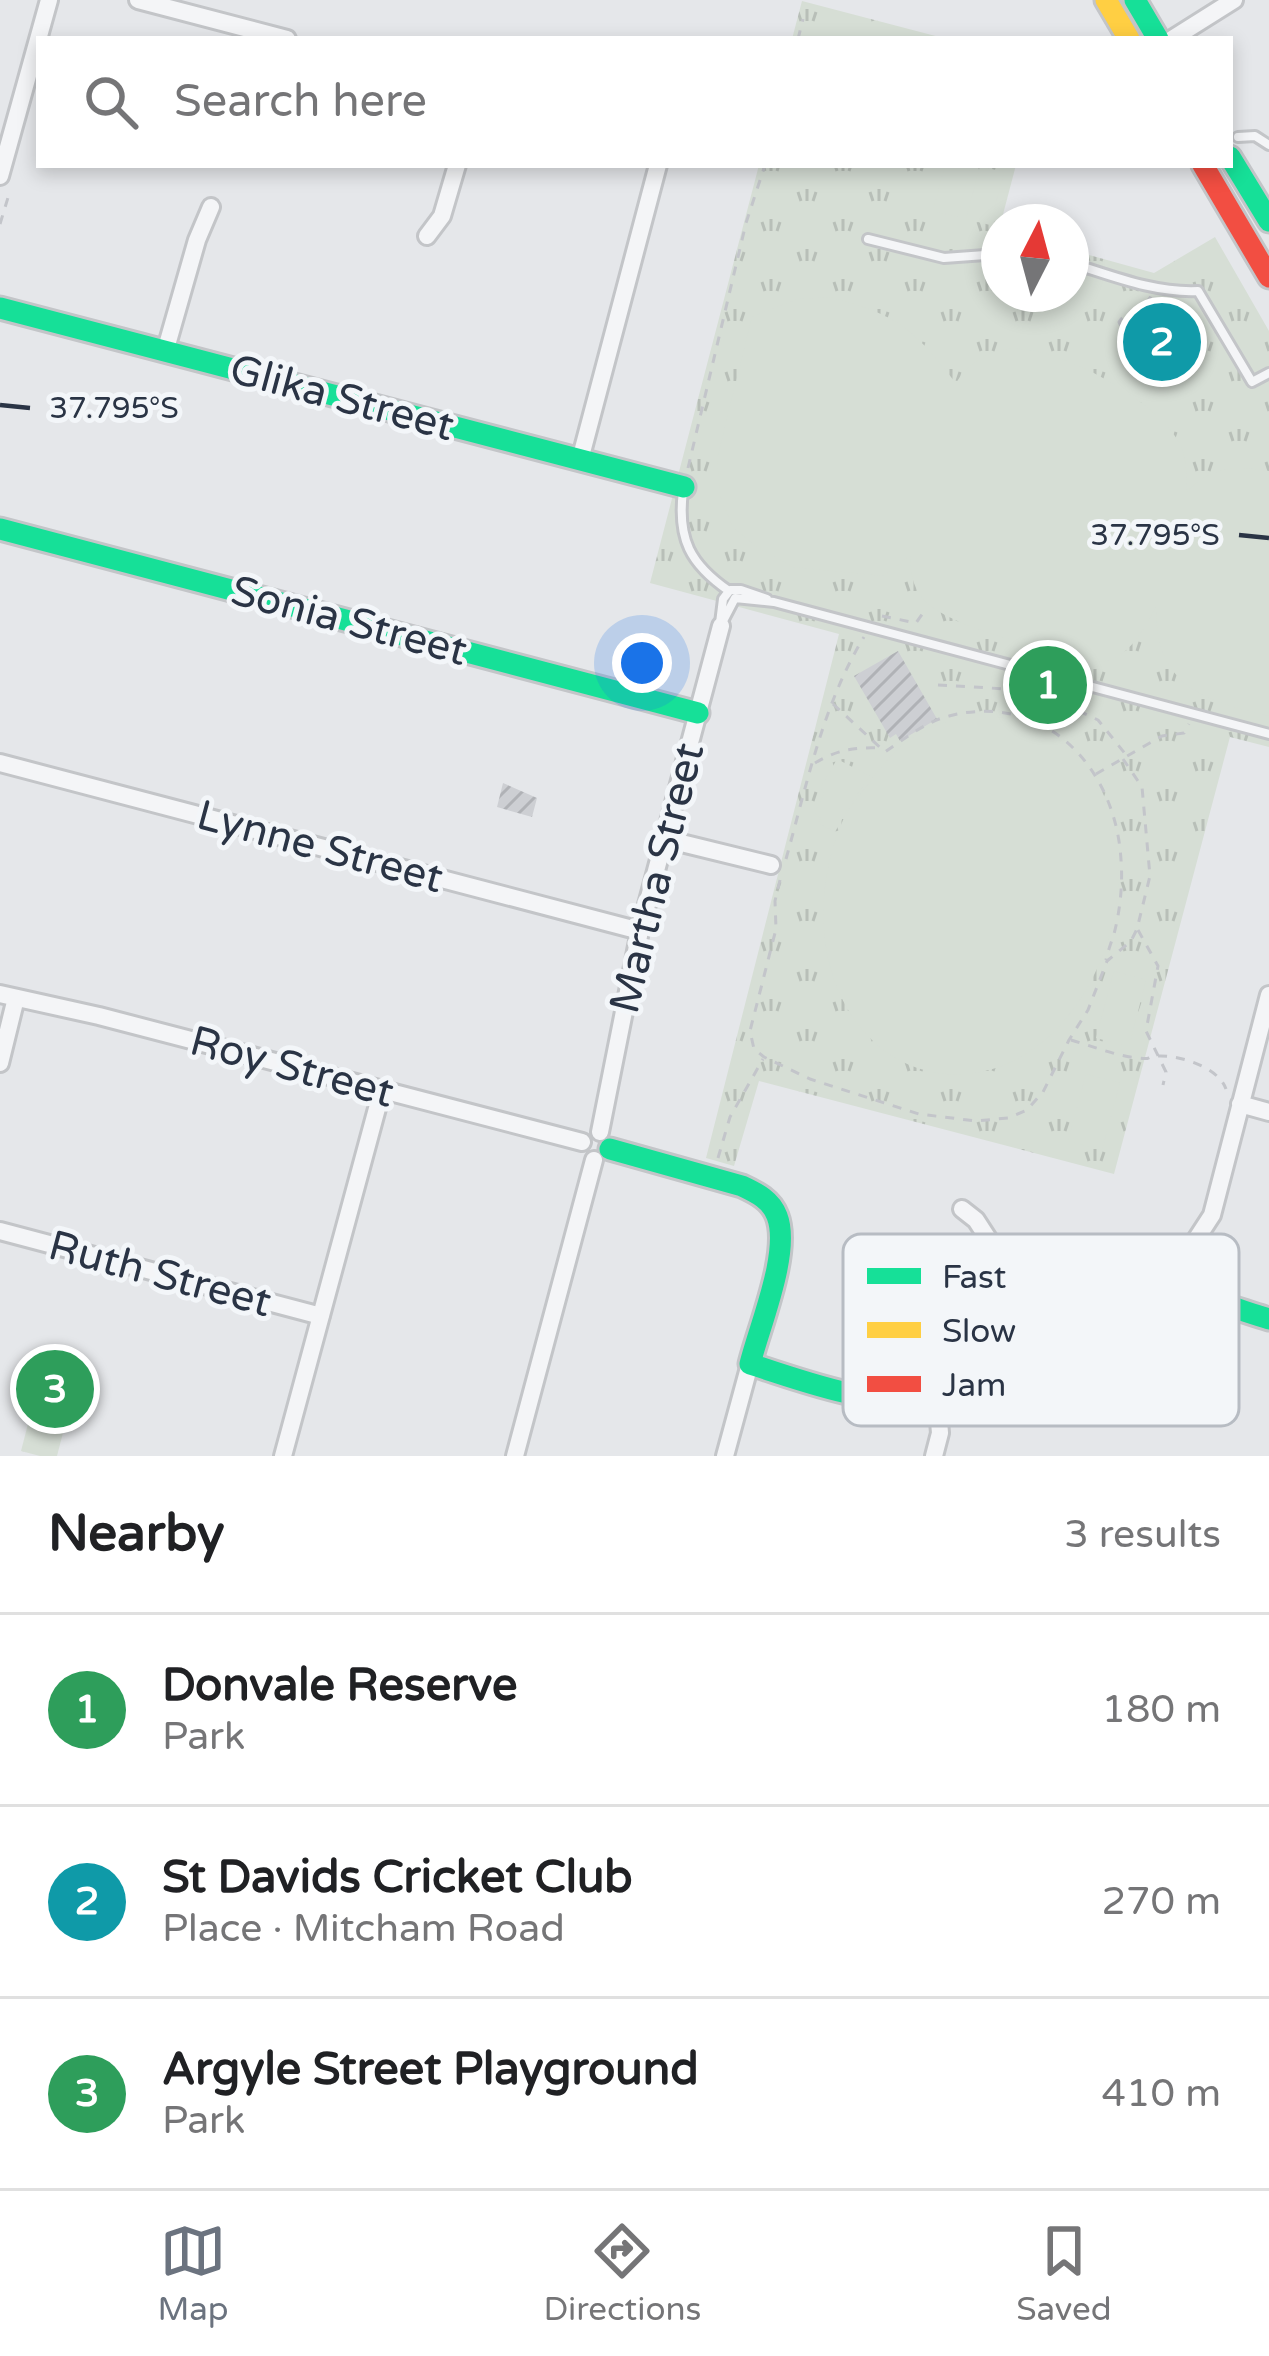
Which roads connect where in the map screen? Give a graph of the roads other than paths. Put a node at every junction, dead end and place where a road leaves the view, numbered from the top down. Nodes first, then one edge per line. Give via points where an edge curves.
1 (49, 0) edge
2 (138, 0) edge
3 (1135, 0) edge
4 (1234, 0) edge
5 (1105, 1) edge
6 (39, 36) edge
7 (276, 36) edge
8 (1127, 36) edge
9 (1156, 36) edge
10 (1177, 36) edge
11 (36, 47) edge
12 (1269, 146) edge
13 (1234, 147) edge
14 (456, 168) edge
15 (657, 168) edge
16 (1205, 168) edge
17 (0, 176) edge
18 (212, 207) dead end
19 (1269, 221) edge
20 (428, 236) dead end
21 (868, 239) dead end
22 (981, 255) edge
23 (1089, 269) edge
24 (1269, 277) edge
25 (0, 308) edge
26 (165, 352) junction
27 (1269, 373) edge
28 (580, 460) junction
29 (684, 487) joint
30 (0, 529) edge
31 (728, 597) junction
32 (721, 626) joint
33 (698, 712) junction
34 (1269, 734) edge
35 (0, 763) edge
36 (665, 839) junction
37 (780, 867) road end
38 (640, 931) junction
39 (1269, 995) edge
40 (8, 996) edge
41 (0, 1063) edge
42 (382, 1090) junction
43 (1235, 1103) junction
44 (1269, 1112) edge
45 (601, 1147) junction
46 (962, 1209) dead end
47 (0, 1231) edge
48 (985, 1234) edge
49 (1200, 1234) edge
50 (1239, 1311) edge
51 (320, 1316) junction
52 (1269, 1319) edge
53 (750, 1364) junction
54 (843, 1390) edge
55 (939, 1426) edge
56 (284, 1456) edge
57 (515, 1456) edge
58 (725, 1456) edge
59 (934, 1456) edge

1 - 6 street
2 - 7 street
3 - 9 street
4 - 10 street
5 - 8 street
11 - 17 street
12 - 13 lane via 1255,136
13 - 19 street
14 - 20 street
15 - 28 street
16 - 24 street
18 - 26 street
21 - 22 lane via 944,258
23 - 27 lane via 1152,288 1198,291 1252,382
25 - 26 street, Glika Street
26 - 28 street, Glika Street
28 - 29 street, Glika Street
29 - 31 lane via 690,552
30 - 33 street, Sonia Street
31 - 32 lane, Martha Street
31 - 34 lane via 736,590 756,594
32 - 33 street, Martha Street
33 - 36 street, Martha Street
35 - 38 street, Lynne Street
36 - 37 street
36 - 38 street, Martha Street
38 - 45 street, Martha Street
39 - 43 street
40 - 41 street
40 - 42 street, Roy Street
42 - 45 street, Roy Street via 583,1142 589,1133
42 - 51 street
43 - 44 street
43 - 49 street via 1212,1215
45 - 53 street via 757,1191 769,1202 781,1243
45 - 57 street, Martha Street
46 - 48 street
47 - 51 street, Ruth Street
50 - 52 street
51 - 56 street
53 - 54 street
53 - 58 street
55 - 59 street

